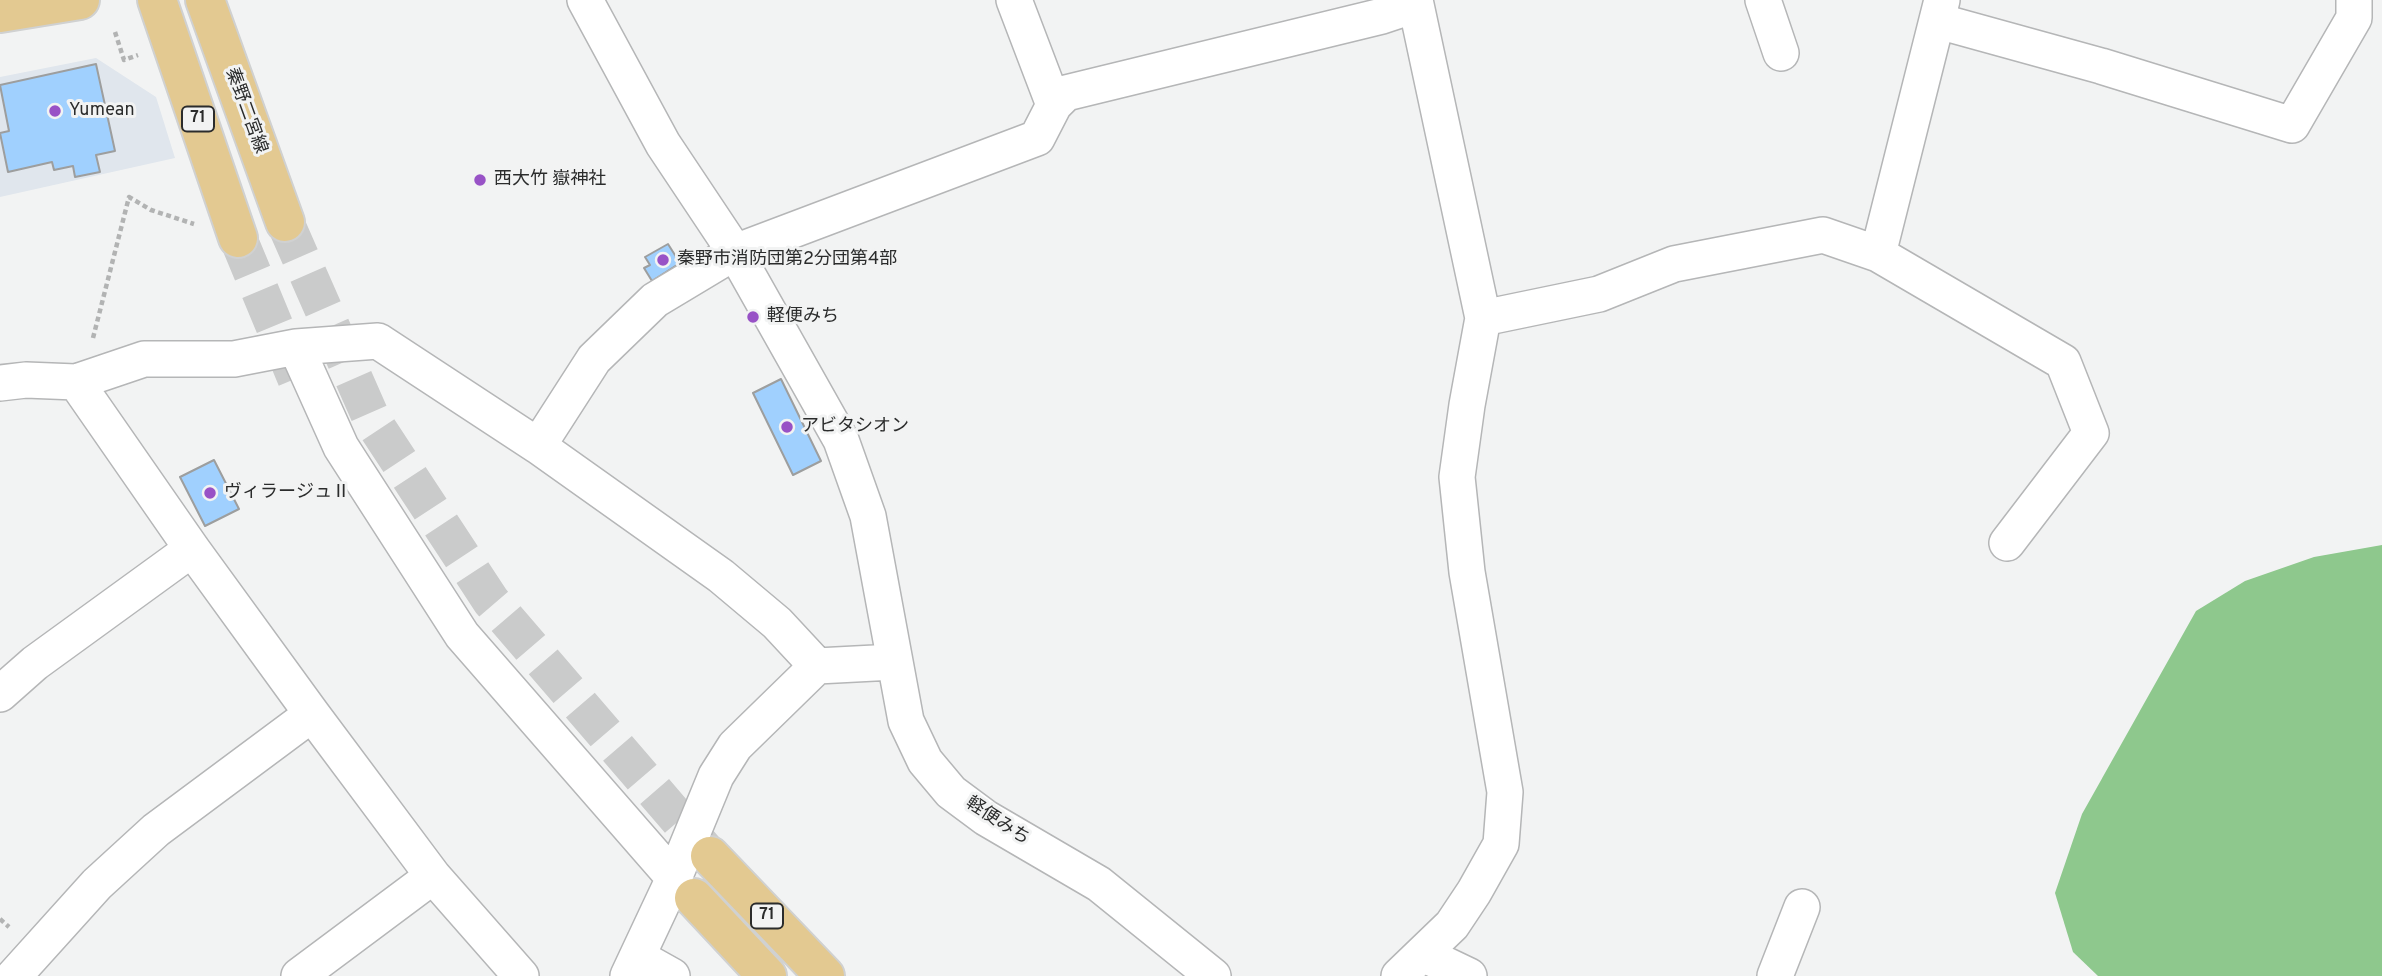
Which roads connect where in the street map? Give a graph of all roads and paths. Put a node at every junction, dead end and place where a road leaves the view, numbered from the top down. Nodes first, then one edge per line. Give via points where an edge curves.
1 (80, 0) edge
2 (158, 0) edge
3 (205, 0) edge
4 (585, 0) edge
5 (1014, 0) edge
6 (1763, 0) edge
7 (2354, 0) edge
8 (1415, 2) edge
9 (1940, 11) edge
10 (0, 13) edge
11 (115, 32) dead end
12 (1781, 53) dead end
13 (124, 60) dead end
14 (1054, 105) junction
15 (285, 222) tunnel mouth
16 (201, 223) dead end
17 (238, 238) tunnel mouth
18 (735, 252) junction
19 (1878, 254) junction
20 (1483, 318) junction
21 (92, 342) dead end
22 (296, 347) junction
23 (76, 382) junction
24 (0, 383) edge
25 (538, 446) junction
26 (2007, 543) dead end
27 (192, 549) junction
28 (894, 662) junction
29 (817, 666) junction
30 (0, 694) edge
31 (312, 714) junction
32 (710, 856) tunnel mouth
33 (433, 876) junction
34 (684, 888) junction
35 (1802, 907) dead end
36 (1411, 965) edge
37 (633, 966) edge
38 (14, 976) edge
39 (299, 976) edge
40 (521, 976) edge
41 (673, 976) edge
42 (767, 976) edge
43 (825, 976) edge
44 (1213, 976) edge
45 (1469, 976) edge
46 (1774, 976) edge

1 - 10 main road
2 - 17 main road, 71
3 - 15 main road, 秦野二宮線
4 - 18 street, 軽便みち via 663,144
5 - 14 street
6 - 12 street
7 - 9 street via 2354,18 2292,125
8 - 14 street via 1382,16 1066,93
8 - 20 street
9 - 19 street
11 - 13 path
14 - 18 street via 1037,138
16 - 21 path via 151,210 129,197
18 - 25 street via 655,300 594,359
18 - 28 street, 軽便みち via 841,440 868,516
19 - 20 street via 1823,235 1674,264 1600,294
19 - 26 street via 2063,362 2091,433
20 - 36 street via 1457,477 1467,572 1505,792 1501,844 1452,925
22 - 23 street via 234,359 144,359
22 - 25 street via 378,341
22 - 34 street via 341,447 462,635
23 - 24 street
23 - 27 street
25 - 29 street via 721,576 777,623
27 - 30 street via 35,663
27 - 31 street
28 - 29 street
28 - 44 street, 軽便みち via 906,721 925,761 951,792 986,818 1099,884
29 - 34 street via 735,746 716,776
31 - 33 street
31 - 38 street via 156,830 97,884
32 - 43 main road, 71
33 - 39 street
33 - 40 street
34 - 37 street
34 - 42 main road, 71
35 - 46 street
36 - 45 street
37 - 41 street

